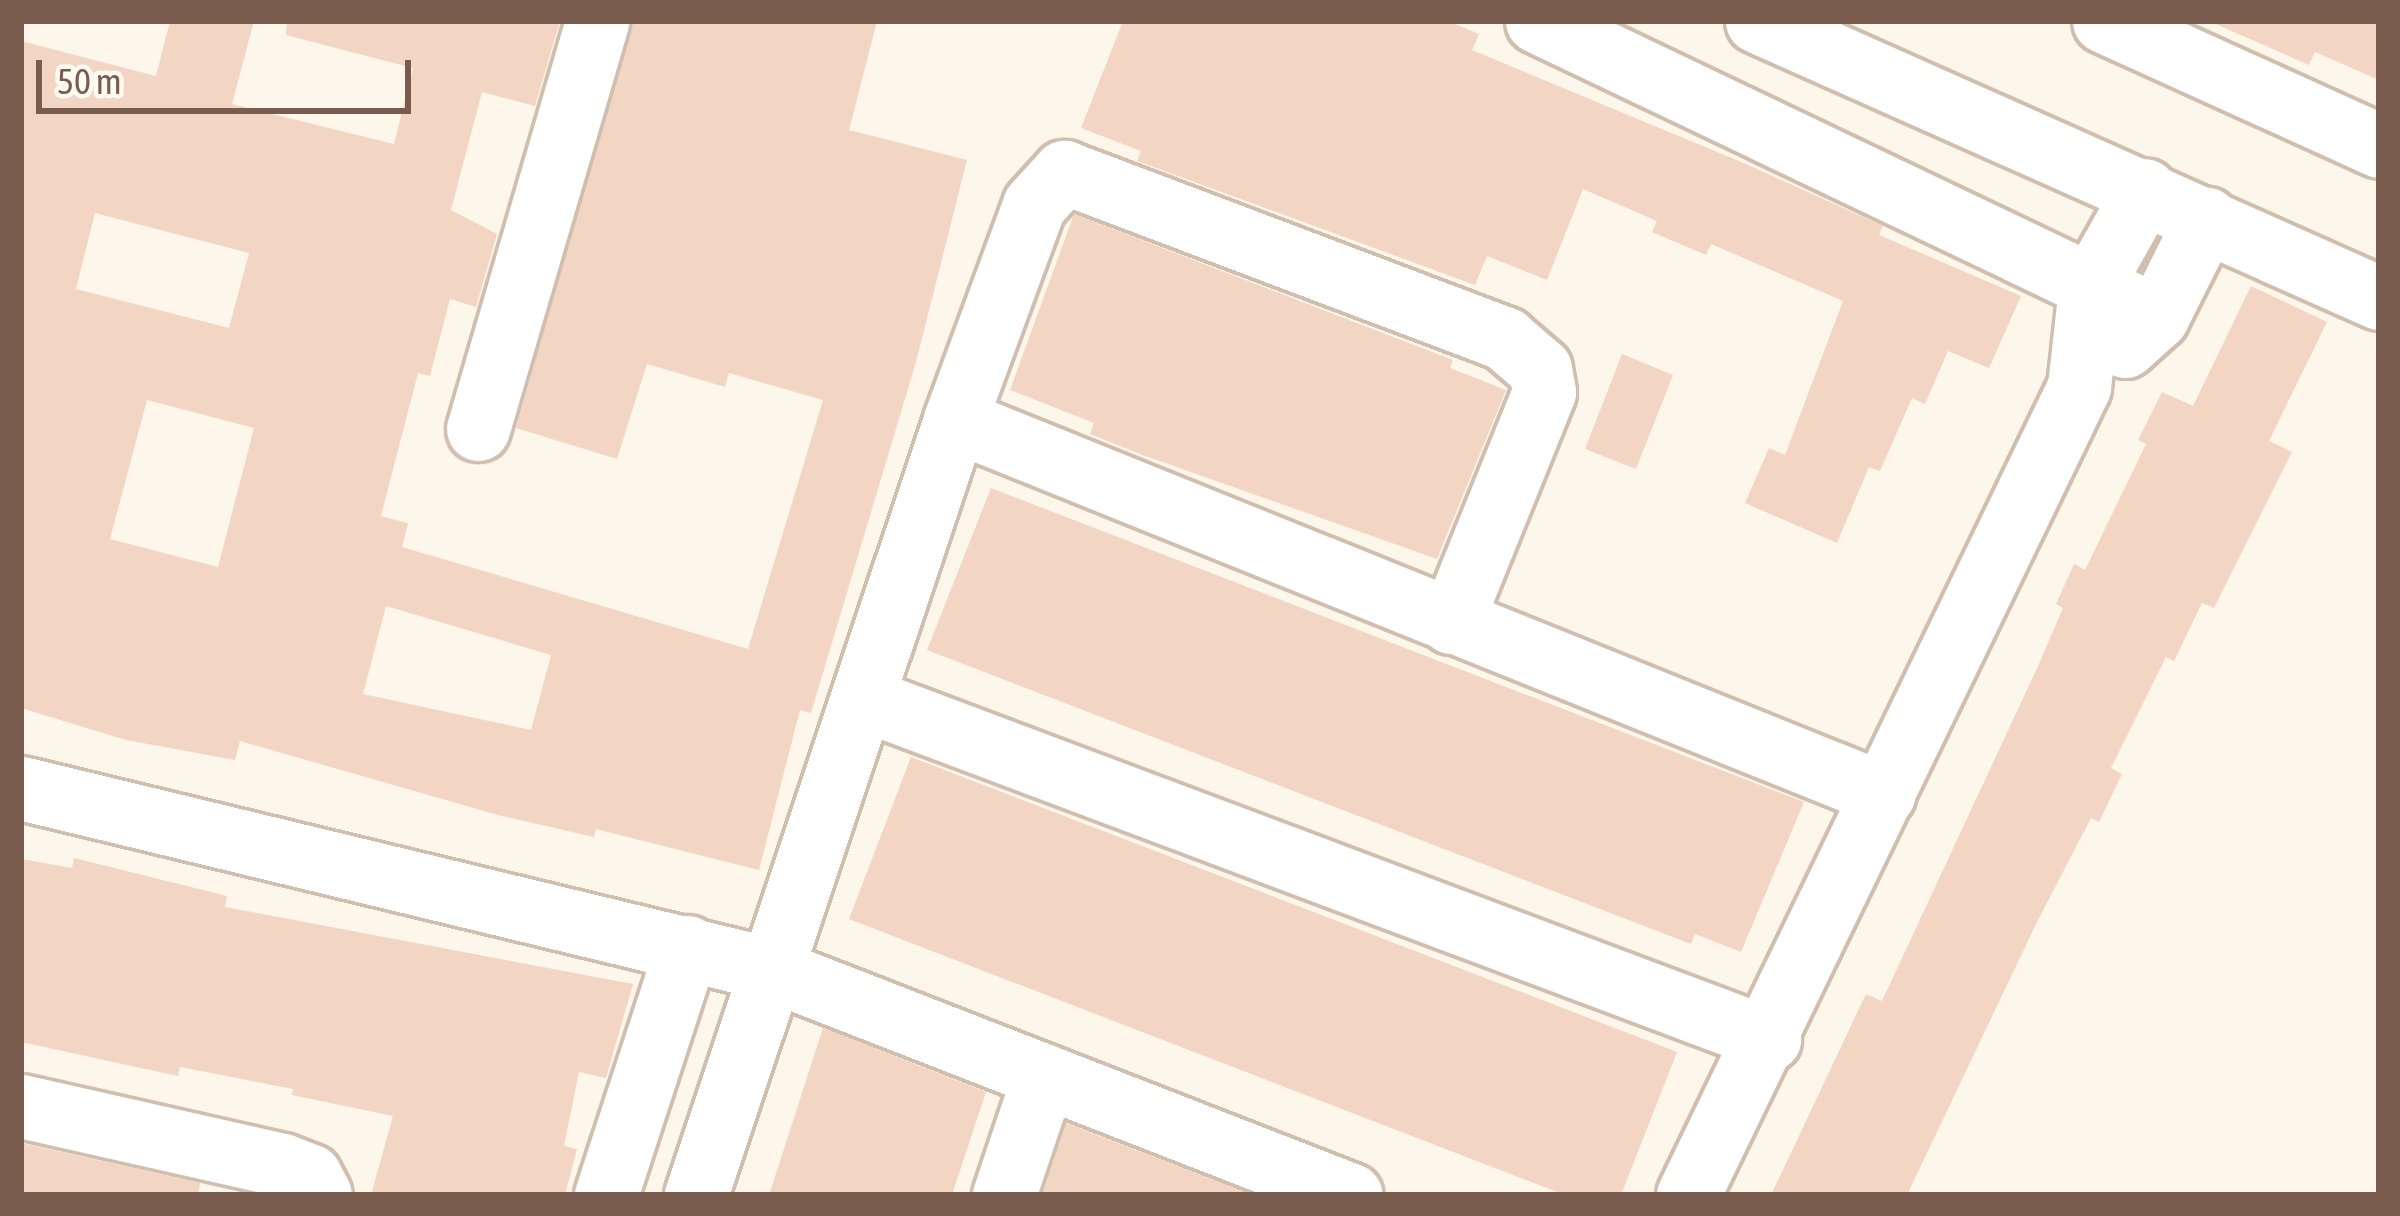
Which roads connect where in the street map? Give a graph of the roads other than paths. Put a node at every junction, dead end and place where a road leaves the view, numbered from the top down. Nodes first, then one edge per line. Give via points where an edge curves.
1 (597, 21) edge
2 (1537, 21) edge
3 (2104, 21) edge
4 (1760, 22) edge
5 (2379, 146) edge
6 (2145, 190) junction
7 (2206, 219) junction
8 (2090, 288) junction
9 (2379, 298) edge
10 (2157, 317) junction
11 (2080, 387) junction
12 (955, 421) junction
13 (478, 429) dead end
14 (1451, 622) junction
15 (864, 699) junction
16 (21, 788) edge
17 (1883, 794) junction
18 (687, 946) junction
19 (770, 969) junction
20 (1769, 1039) junction
21 (1043, 1076) junction
22 (21, 1106) edge
23 (320, 1195) edge
24 (606, 1195) edge
25 (696, 1195) edge
26 (1004, 1195) edge
27 (1352, 1195) edge
28 (1688, 1195) edge

1 - 13 street
2 - 8 street
3 - 5 street
4 - 6 street
6 - 7 street
6 - 8 street
7 - 9 street
7 - 10 street
8 - 10 street
8 - 11 street
10 - 11 street
11 - 17 street
12 - 14 street
12 - 14 street via 1034,206 1064,172 1505,339 1540,369 1544,392
12 - 15 street
14 - 17 street
15 - 19 street
15 - 20 street
16 - 18 street
17 - 20 street
18 - 19 street
18 - 24 street
19 - 21 street
19 - 25 street
20 - 28 street
21 - 26 street
21 - 27 street
22 - 23 street via 282,1165 310,1177

